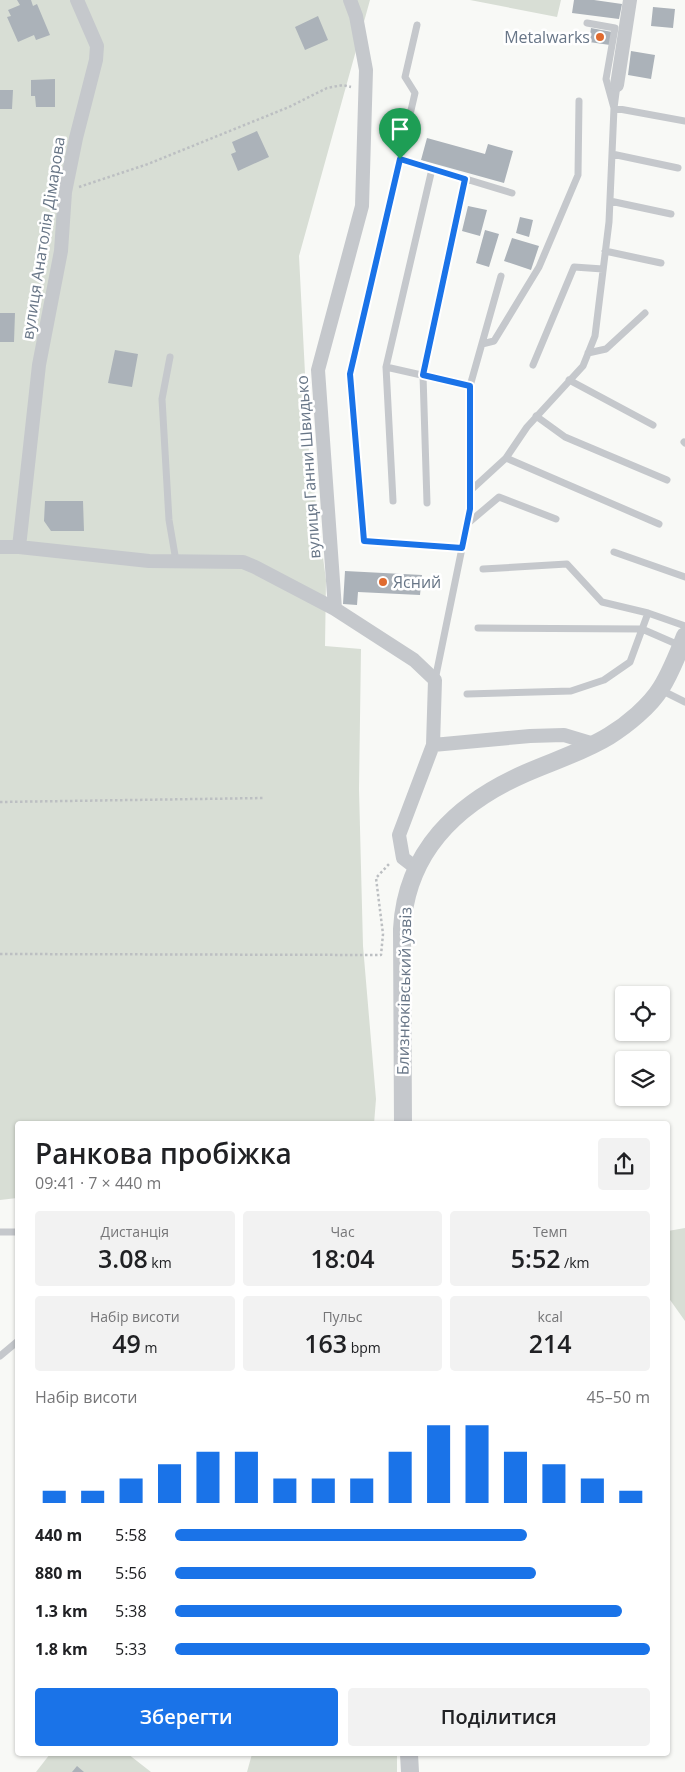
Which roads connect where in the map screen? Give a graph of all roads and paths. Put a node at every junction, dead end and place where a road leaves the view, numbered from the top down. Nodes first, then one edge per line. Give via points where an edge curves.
1 (77, 0) edge
2 (350, 0) edge
3 (630, 0) edge
4 (587, 23) dead end
5 (416, 25) dead end
6 (617, 86) joint
7 (365, 90) junction
8 (579, 101) dead end
9 (614, 108) junction
10 (685, 121) edge
11 (612, 154) junction
12 (400, 159) junction
13 (678, 168) dead end
14 (432, 169) junction
15 (465, 179) junction
16 (64, 192) junction
17 (512, 193) dead end
18 (610, 201) junction
19 (671, 214) dead end
20 (605, 251) junction
21 (661, 263) dead end
22 (603, 269) junction
23 (501, 276) dead end
24 (645, 313) dead end
25 (482, 344) junction
26 (588, 353) junction
27 (170, 357) dead end
28 (533, 365) dead end
29 (386, 367) junction
30 (423, 375) junction
31 (569, 380) junction
32 (470, 386) junction
33 (536, 416) junction
34 (653, 425) dead end
35 (506, 458) junction
36 (667, 480) dead end
37 (470, 491) junction
38 (393, 501) dead end
39 (427, 503) dead end
40 (556, 519) dead end
41 (659, 524) dead end
42 (467, 525) junction
43 (19, 546) junction
44 (0, 547) edge
45 (462, 548) junction
46 (614, 552) dead end
47 (176, 561) junction
48 (483, 569) dead end
49 (685, 577) edge
50 (335, 609) junction
51 (648, 613) junction
52 (685, 626) edge
53 (478, 628) dead end
54 (642, 629) junction
55 (683, 641) edge
56 (435, 680) junction
57 (660, 690) junction
58 (467, 694) dead end
59 (685, 702) edge
60 (594, 744) junction
61 (433, 745) junction
62 (264, 798) dead end
63 (0, 802) edge
64 (395, 857) dead end
65 (416, 868) junction
66 (0, 954) edge
67 (403, 1121) edge
68 (0, 1232) edge
69 (15, 1232) edge
70 (15, 1344) edge
71 (0, 1356) edge
72 (409, 1756) edge
73 (410, 1772) edge

1 - 16 street, вулиця Анатолія Дімарова via 97,46
2 - 7 street, вулиця Ганни Швидько via 366,70
3 - 6 street
4 - 9 lane via 614,28 606,79
5 - 12 lane via 405,78 415,93
6 - 9 lane
7 - 16 path via 343,85 327,88 289,107 148,164
7 - 50 street, вулиця Ганни Швидько via 362,206 318,370
8 - 25 lane via 578,175 539,267 494,341
9 - 10 lane
9 - 11 lane
11 - 13 lane
11 - 18 lane
12 - 14 lane
12 - 45 lane via 350,374 364,541
14 - 15 lane
14 - 29 lane
15 - 17 lane
15 - 30 lane
16 - 43 street, вулиця Анатолія Дімарова via 61,252 39,364
18 - 19 lane
18 - 20 lane
20 - 21 lane
20 - 22 lane
22 - 26 lane via 595,336
22 - 28 lane via 574,268
23 - 25 lane
24 - 26 lane via 606,349
25 - 32 lane
26 - 31 lane via 583,366
27 - 47 lane via 162,399 169,520
29 - 30 lane
29 - 38 lane
30 - 32 lane
30 - 39 lane
31 - 33 lane
31 - 34 lane
32 - 37 lane
33 - 35 lane
33 - 36 lane via 565,437
35 - 37 lane
35 - 41 lane
37 - 42 lane
40 - 42 lane via 499,497
42 - 45 lane
43 - 44 street
43 - 47 street via 149,561
45 - 56 lane
46 - 49 lane
47 - 50 street via 243,562
48 - 51 lane via 568,564 602,602
50 - 56 street via 414,660
51 - 52 lane
51 - 54 lane
53 - 54 lane
54 - 55 lane
54 - 58 lane via 630,662 604,680 571,691
55 - 57 street, Близнюківський узвіз
56 - 61 street
57 - 59 lane
57 - 60 street, Близнюківський узвіз via 629,721
60 - 61 street via 564,735
60 - 65 street, Близнюківський узвіз via 498,786 471,804 430,843
61 - 65 street via 399,835 403,858
62 - 63 path
64 - 66 path via 376,878 383,934 381,955
65 - 67 street, Близнюківський узвіз via 407,890 402,929
68 - 69 lane
70 - 71 lane
72 - 73 street

